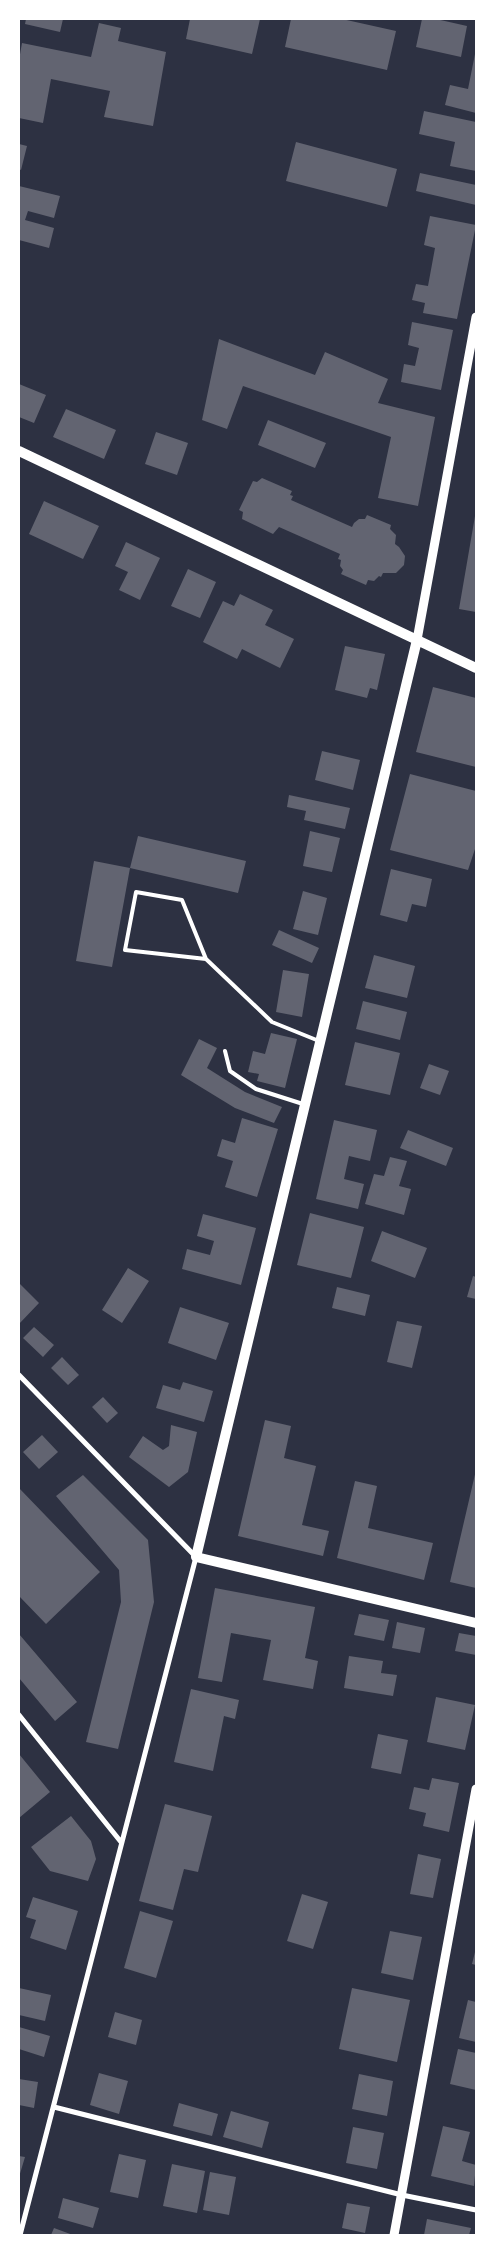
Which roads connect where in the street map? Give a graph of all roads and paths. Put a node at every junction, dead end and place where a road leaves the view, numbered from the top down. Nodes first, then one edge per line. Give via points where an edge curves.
1 (476, 317) edge
2 (19, 451) edge
3 (418, 640) junction
4 (476, 668) edge
5 (206, 959) junction
6 (321, 1042) junction
7 (225, 1051) dead end
8 (306, 1105) junction
9 (19, 1375) edge
10 (196, 1557) junction
11 (476, 1623) edge
12 (19, 1715) edge
13 (476, 1789) edge
14 (121, 1842) junction
15 (54, 2106) junction
16 (402, 2195) junction
17 (476, 2210) edge
18 (20, 2235) edge
19 (394, 2235) edge

1 - 3 street
2 - 3 main road
3 - 4 main road
3 - 6 main road
5 - 5 lane via 182,900 136,892 125,950
5 - 6 lane via 272,1022
6 - 8 main road
7 - 8 lane via 230,1071 256,1089
8 - 10 main road
9 - 10 street
10 - 11 main road
10 - 14 street
12 - 14 street
13 - 16 street
14 - 15 street
15 - 16 street
15 - 18 street
16 - 17 street
16 - 19 street

